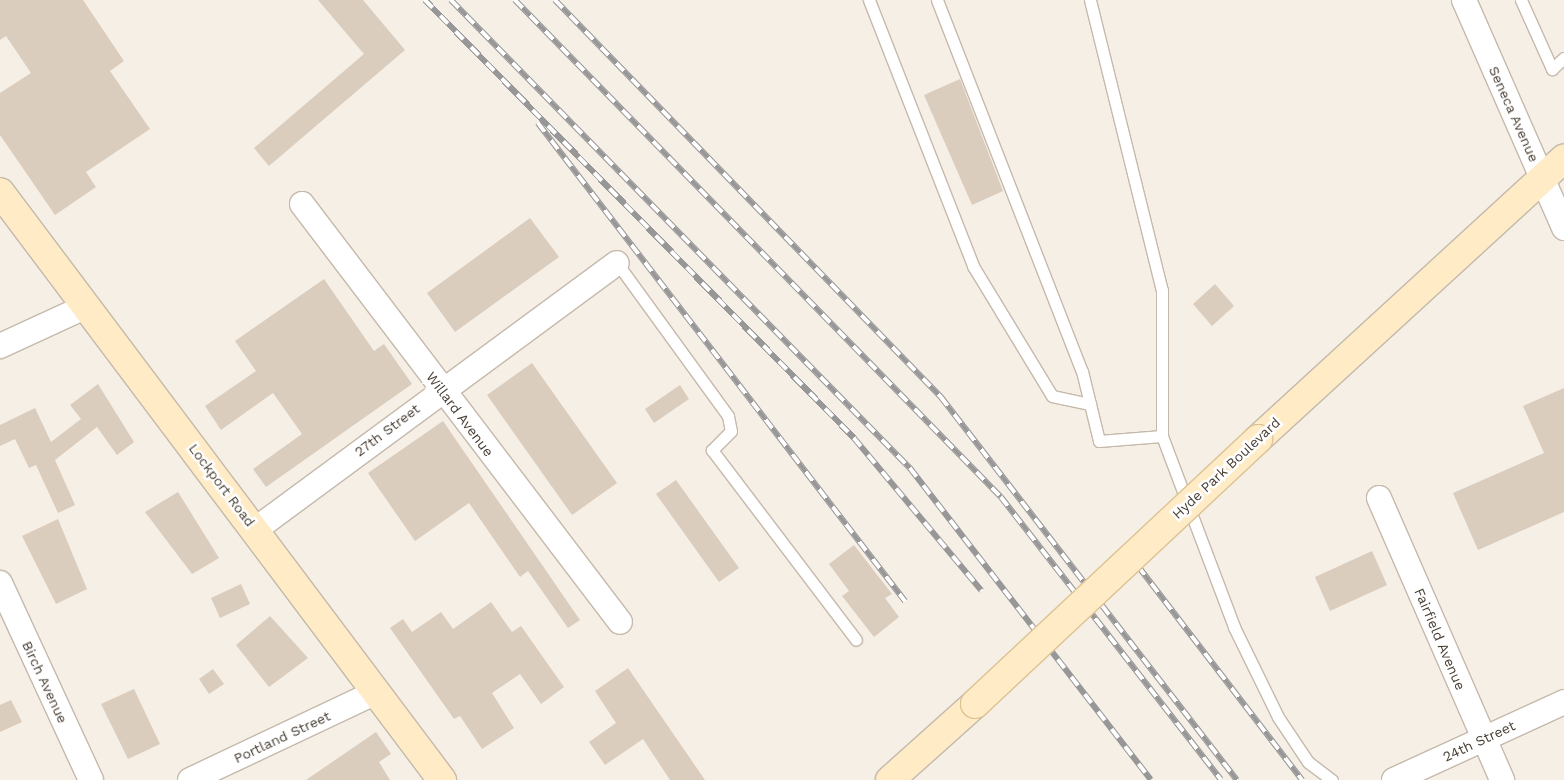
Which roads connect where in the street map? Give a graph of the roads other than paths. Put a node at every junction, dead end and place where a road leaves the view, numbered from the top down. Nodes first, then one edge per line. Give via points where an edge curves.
1 (869, 0) edge
2 (936, 0) edge
3 (1090, 0) edge
4 (1464, 0) edge
5 (1520, 0) edge
6 (1564, 58) edge
7 (1564, 159) edge
8 (1543, 179) junction
9 (0, 192) edge
10 (302, 204) dead end
11 (1564, 228) edge
12 (617, 263) joint
13 (87, 306) junction
14 (0, 346) edge
15 (441, 389) junction
16 (1090, 404) junction
17 (1162, 436) junction
18 (1379, 498) dead end
19 (256, 529) junction
20 (0, 583) edge
21 (620, 622) dead end
22 (856, 640) dead end
23 (374, 693) junction
24 (1564, 702) edge
25 (1484, 739) junction
26 (90, 780) edge
27 (190, 780) edge
28 (442, 780) edge
29 (890, 780) edge
30 (1332, 780) edge
31 (1394, 780) edge
32 (1502, 780) edge

1 - 16 lane via 973,266 1052,396
2 - 16 lane via 1078,362
3 - 17 lane via 1162,290
4 - 8 street, Seneca Avenue
5 - 6 lane via 1552,69
7 - 8 main road, Hyde Park Boulevard
8 - 11 street, Seneca Avenue
8 - 29 main road, Hyde Park Boulevard, bridge via 1429,278
9 - 13 main road, Lockport Road
10 - 15 street, Willard Avenue
12 - 15 street, 27th Street
12 - 22 lane via 728,416 731,432 712,450
13 - 14 street
13 - 19 main road, Lockport Road
15 - 19 street, 27th Street
15 - 21 street, Willard Avenue
16 - 17 lane via 1099,441
17 - 30 lane via 1234,627 1274,708 1308,762
18 - 25 street, Fairfield Avenue
19 - 23 main road, Lockport Road
20 - 26 street, Birch Avenue
23 - 27 street, Portland Street
23 - 28 main road, Lockport Road
24 - 25 street, 24th Street
25 - 31 street, 24th Street
25 - 32 street, Fairfield Avenue

